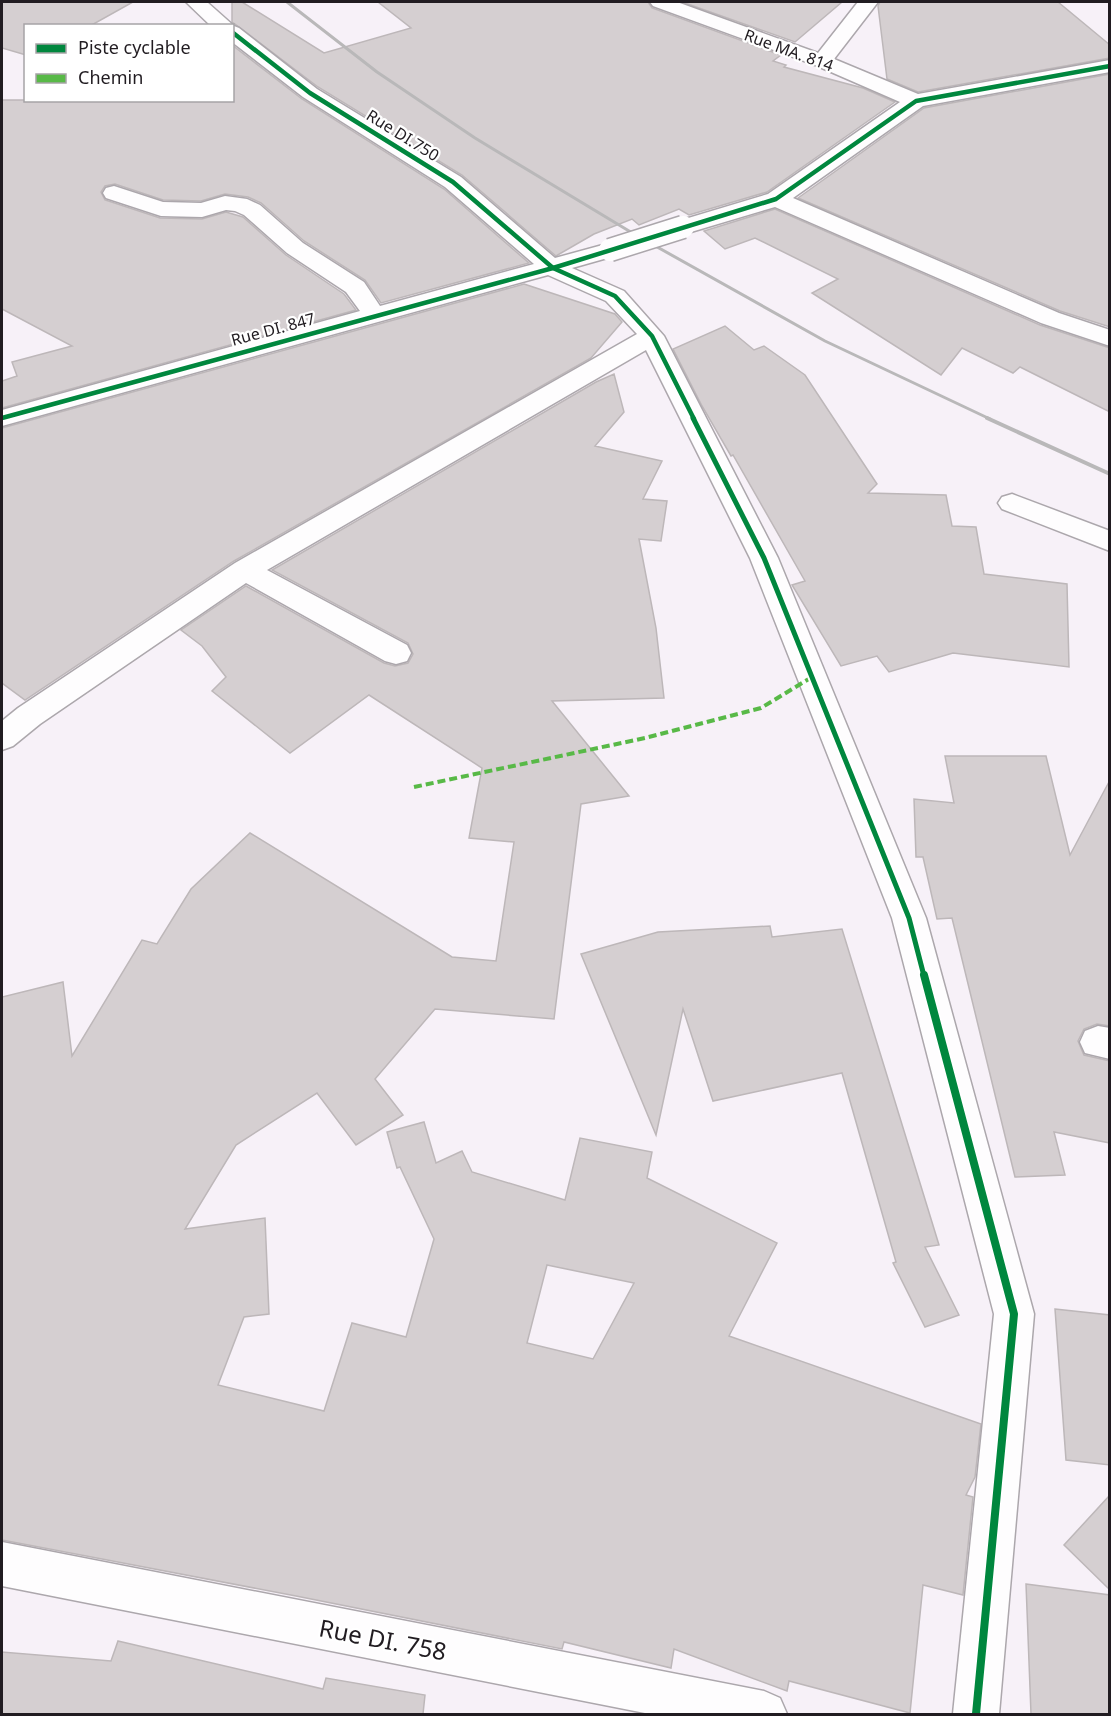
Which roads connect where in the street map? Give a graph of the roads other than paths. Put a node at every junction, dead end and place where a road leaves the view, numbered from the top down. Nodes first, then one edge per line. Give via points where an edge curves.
1 (196, 2) edge
2 (660, 2) edge
3 (868, 2) edge
4 (223, 24) edge
5 (234, 34) edge
6 (822, 61) junction
7 (1110, 66) edge
8 (916, 101) junction
9 (114, 193) dead end
10 (776, 199) junction
11 (552, 268) junction
12 (375, 316) junction
13 (651, 336) junction
14 (1110, 339) edge
15 (2, 418) edge
16 (1012, 503) dead end
17 (1110, 542) edge
18 (245, 570) junction
19 (396, 653) dead end
20 (2, 738) edge
21 (2, 1564) edge
22 (764, 1714) edge
23 (976, 1714) edge

1 - 4 street
2 - 6 street, Rue MA. 814
3 - 6 street
5 - 11 street, Rue DI.750 via 310,93 453,182
6 - 8 street, Rue MA. 814
7 - 8 street
8 - 10 street, Rue DI. 847
9 - 12 street via 161,209 202,210 225,203 252,210 295,248 355,287
10 - 11 street, Rue DI. 847, bridge
10 - 14 street via 1050,318
11 - 12 street, Rue DI. 847
11 - 13 street, Rue DI.750 via 615,296
12 - 15 street, Rue DI. 847
13 - 18 street
13 - 23 street, Rue DI.750 via 764,558 909,918 1014,1314
16 - 17 street
18 - 19 street
18 - 20 street
21 - 22 street, Rue DI. 758

